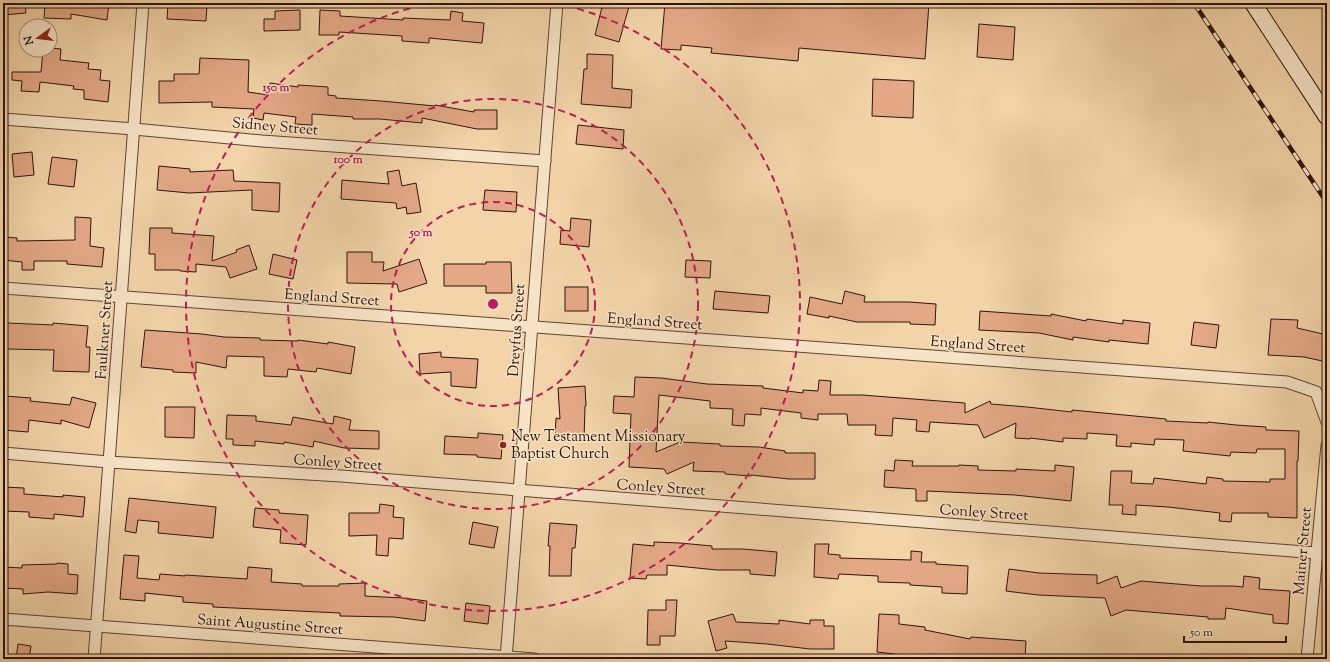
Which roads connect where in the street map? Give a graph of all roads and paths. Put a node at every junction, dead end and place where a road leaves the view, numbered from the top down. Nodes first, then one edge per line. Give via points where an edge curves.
1 (143, 3) edge
2 (557, 3) edge
3 (1252, 3) edge
4 (1327, 117) edge
5 (3, 119) edge
6 (134, 129) junction
7 (545, 161) junction
8 (3, 288) edge
9 (121, 297) junction
10 (532, 327) junction
11 (1327, 422) edge
12 (1327, 445) edge
13 (3, 453) edge
14 (110, 462) junction
15 (519, 491) junction
16 (1317, 553) junction
17 (3, 619) edge
18 (97, 627) junction
19 (506, 658) edge
20 (94, 659) edge
21 (535, 659) edge
22 (1307, 659) edge

1 - 6 street, Faulkner Street
2 - 7 street, Dreyfus Street
3 - 4 main road
5 - 6 street, Sidney Street
6 - 7 street, Sidney Street via 262,141
6 - 9 street, Faulkner Street
7 - 10 street, Dreyfus Street
8 - 9 street, England Street
9 - 10 street, England Street
9 - 14 street, Faulkner Street
10 - 11 street, England Street via 1287,382 1316,392
10 - 15 street, Dreyfus Street
12 - 16 street, Mainer Street
13 - 14 street, Conley Street
14 - 15 street, Conley Street via 341,476
14 - 18 street, Faulkner Street
15 - 16 street, Conley Street
15 - 19 street, Dreyfus Street
16 - 22 street, Mainer Street
17 - 18 street, Saint Augustine Street
18 - 19 street, Saint Augustine Street
18 - 20 street, Faulkner Street
19 - 21 street, Saint Augustine Street

